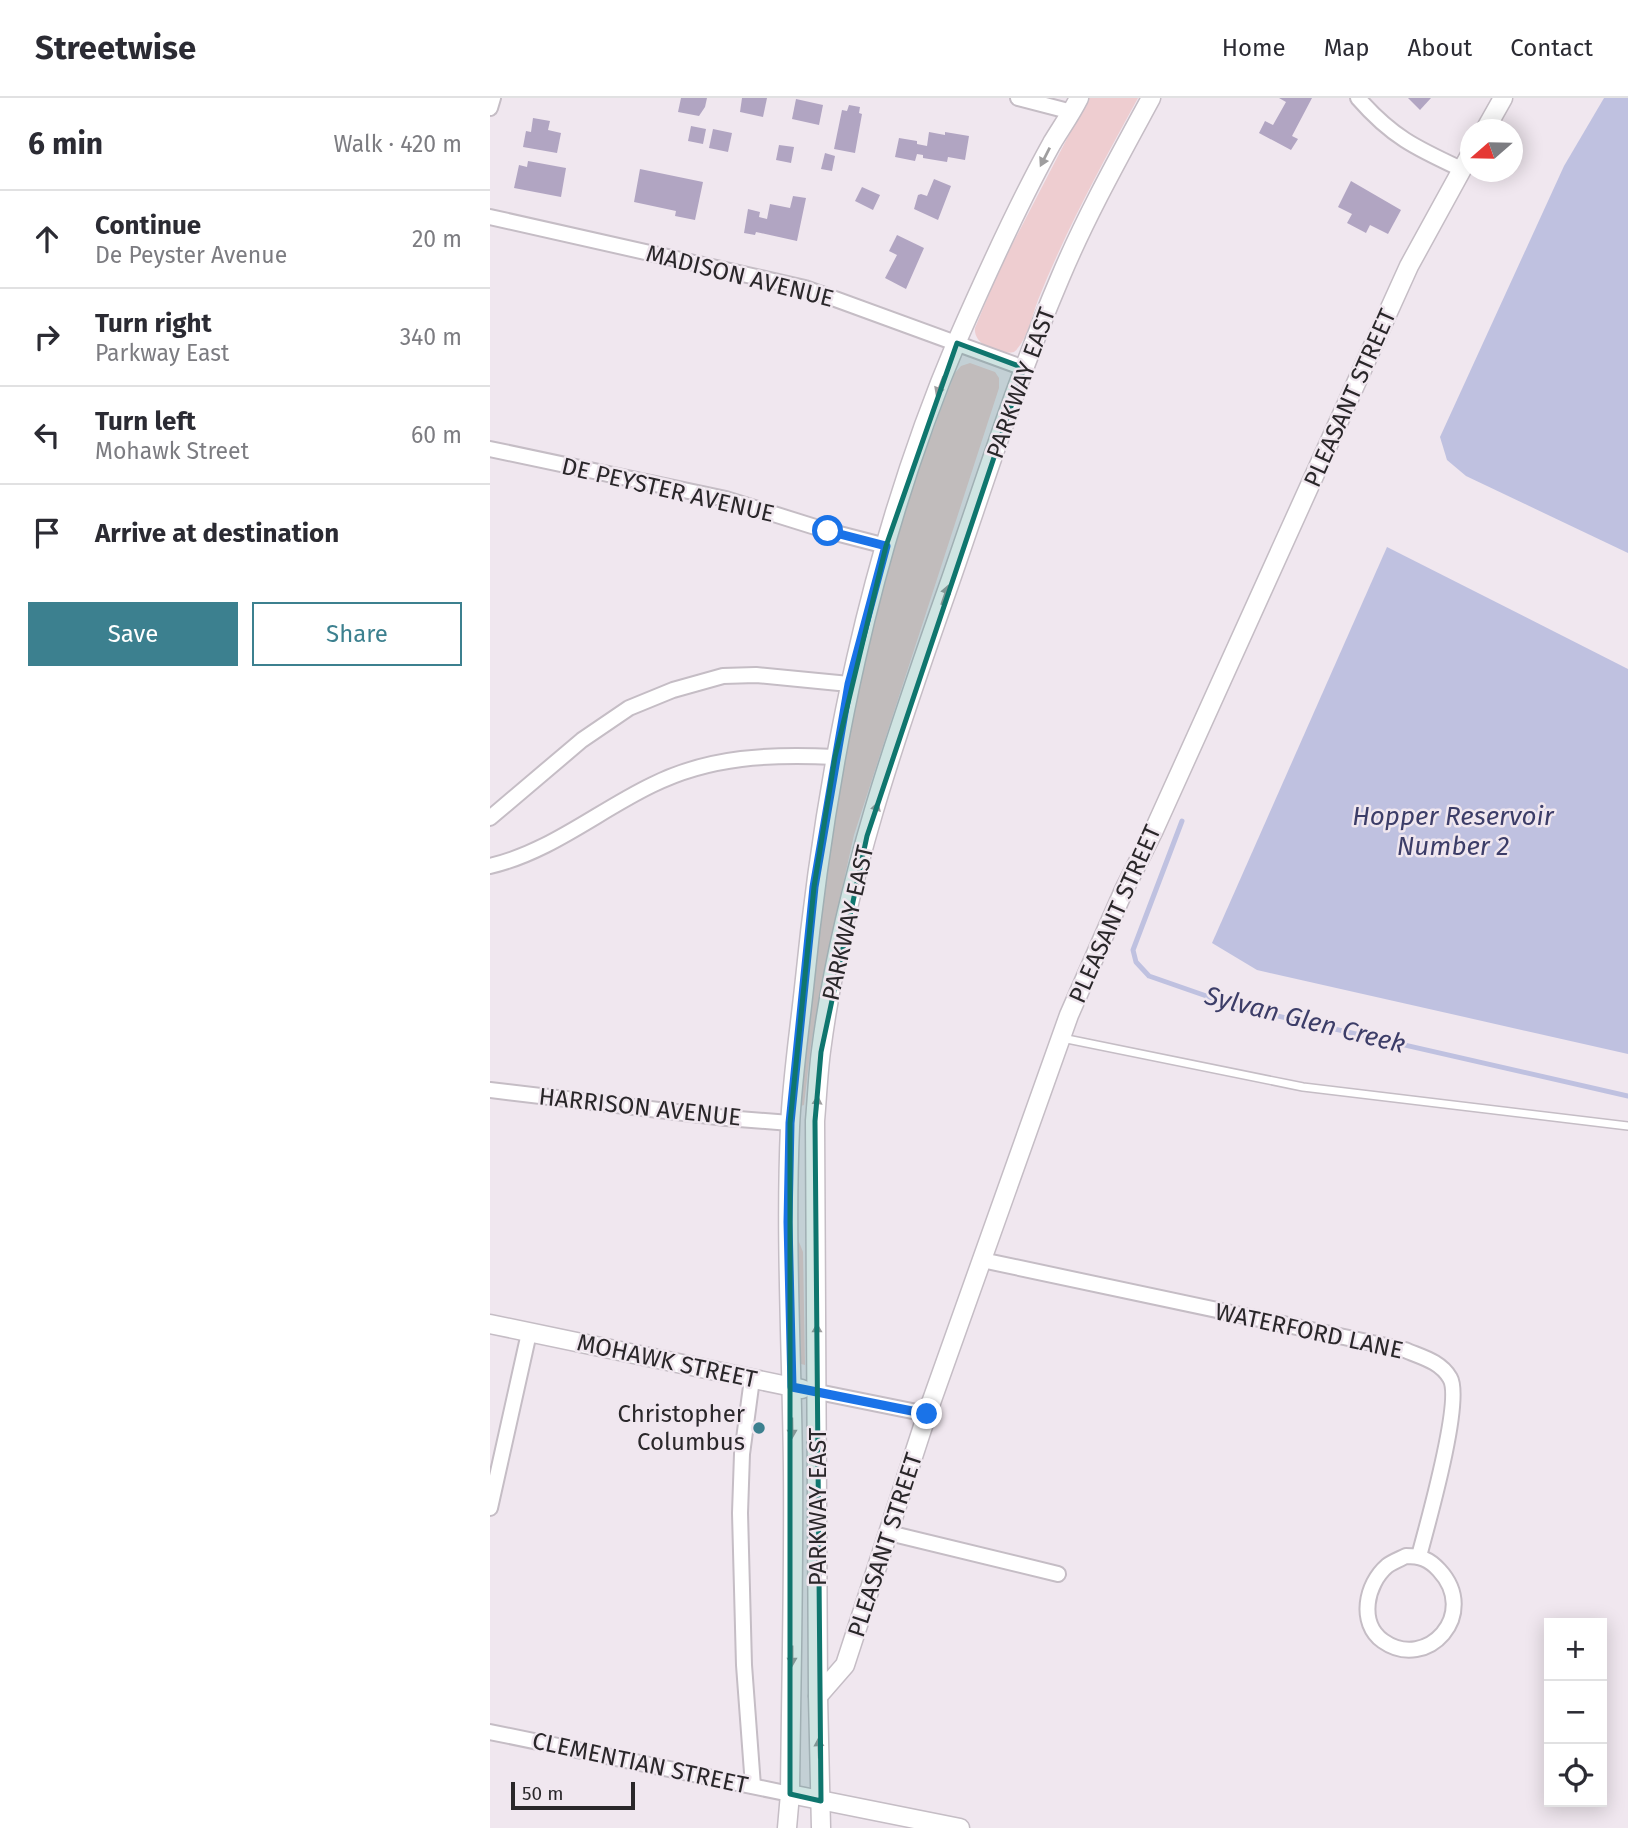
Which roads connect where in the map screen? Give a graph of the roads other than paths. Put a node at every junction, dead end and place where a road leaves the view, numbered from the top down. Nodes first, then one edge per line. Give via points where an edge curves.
1 (493, 98) edge
2 (1018, 98) edge
3 (1151, 98) edge
4 (1358, 98) edge
5 (1503, 98) edge
6 (1075, 105) edge
7 (490, 108) edge
8 (1491, 119) edge
9 (1460, 169) edge
10 (1460, 171) edge
11 (490, 217) edge
12 (957, 343) junction
13 (1024, 368) junction
14 (490, 449) edge
15 (886, 546) junction
16 (849, 684) junction
17 (835, 757) junction
18 (490, 818) edge
19 (490, 866) edge
20 (1061, 1038) junction
21 (490, 1090) edge
22 (790, 1123) junction
23 (1628, 1126) edge
24 (982, 1260) junction
25 (490, 1324) edge
26 (529, 1333) junction
27 (752, 1379) junction
28 (792, 1387) junction
29 (817, 1392) junction
30 (927, 1414) junction
31 (490, 1508) edge
32 (889, 1533) junction
33 (1419, 1556) junction
34 (1058, 1574) dead end
35 (818, 1696) junction
36 (490, 1732) edge
37 (753, 1786) junction
38 (790, 1794) junction
39 (821, 1801) junction
40 (788, 1828) edge
41 (821, 1828) edge
42 (960, 1828) edge

1 - 7 street
2 - 6 street
3 - 13 street, PARKWAY EAST via 1060,276
4 - 9 street via 1378,121 1411,146
5 - 8 street
6 -> 12 street, PARKWAY EAST via 1014,219
10 - 20 street, PLEASANT STREET via 1409,266
11 - 12 street, MADISON AVENUE via 805,288
12 - 13 street, MADISON AVENUE
12 -> 15 street, PARKWAY EAST via 918,443
29 -> 13 street, PARKWAY EAST via 816,1121 832,987 867,836
14 - 15 street, DE PEYSTER AVENUE via 726,499
15 - 16 street, PARKWAY EAST
16 - 17 street, PARKWAY EAST
16 - 18 street via 723,676 673,690 629,708 582,740
17 - 19 street via 741,757 695,767 652,785 536,850
17 - 22 street, PARKWAY EAST via 814,887
20 - 23 lane via 1303,1087
20 - 24 street, PLEASANT STREET
21 - 22 street, HARRISON AVENUE
22 - 28 street, PARKWAY EAST
24 - 30 street, PLEASANT STREET
24 - 33 street, WATERFORD LANE via 1405,1350 1436,1363 1450,1378 1453,1405
25 - 26 street, MOHAWK STREET
26 - 27 street, MOHAWK STREET
26 - 31 street
27 - 28 street, MOHAWK STREET
27 - 37 street via 740,1513
28 - 29 street, MOHAWK STREET
28 -> 38 street, PARKWAY EAST
29 - 30 street, MOHAWK STREET
29 - 35 street, PARKWAY EAST
30 - 32 street, PLEASANT STREET
32 - 34 street
32 - 35 street, PLEASANT STREET via 845,1665
33 - 33 street via 1406,1556 1387,1566 1367,1602 1375,1635 1392,1647 1424,1647 1443,1635 1453,1617 1455,1600 1448,1580
39 -> 35 street, PARKWAY EAST
36 - 37 street, CLEMENTIAN STREET
37 - 38 street, CLEMENTIAN STREET
38 - 39 street
38 - 40 street
39 - 41 street, PARKWAY EAST
39 - 42 street

